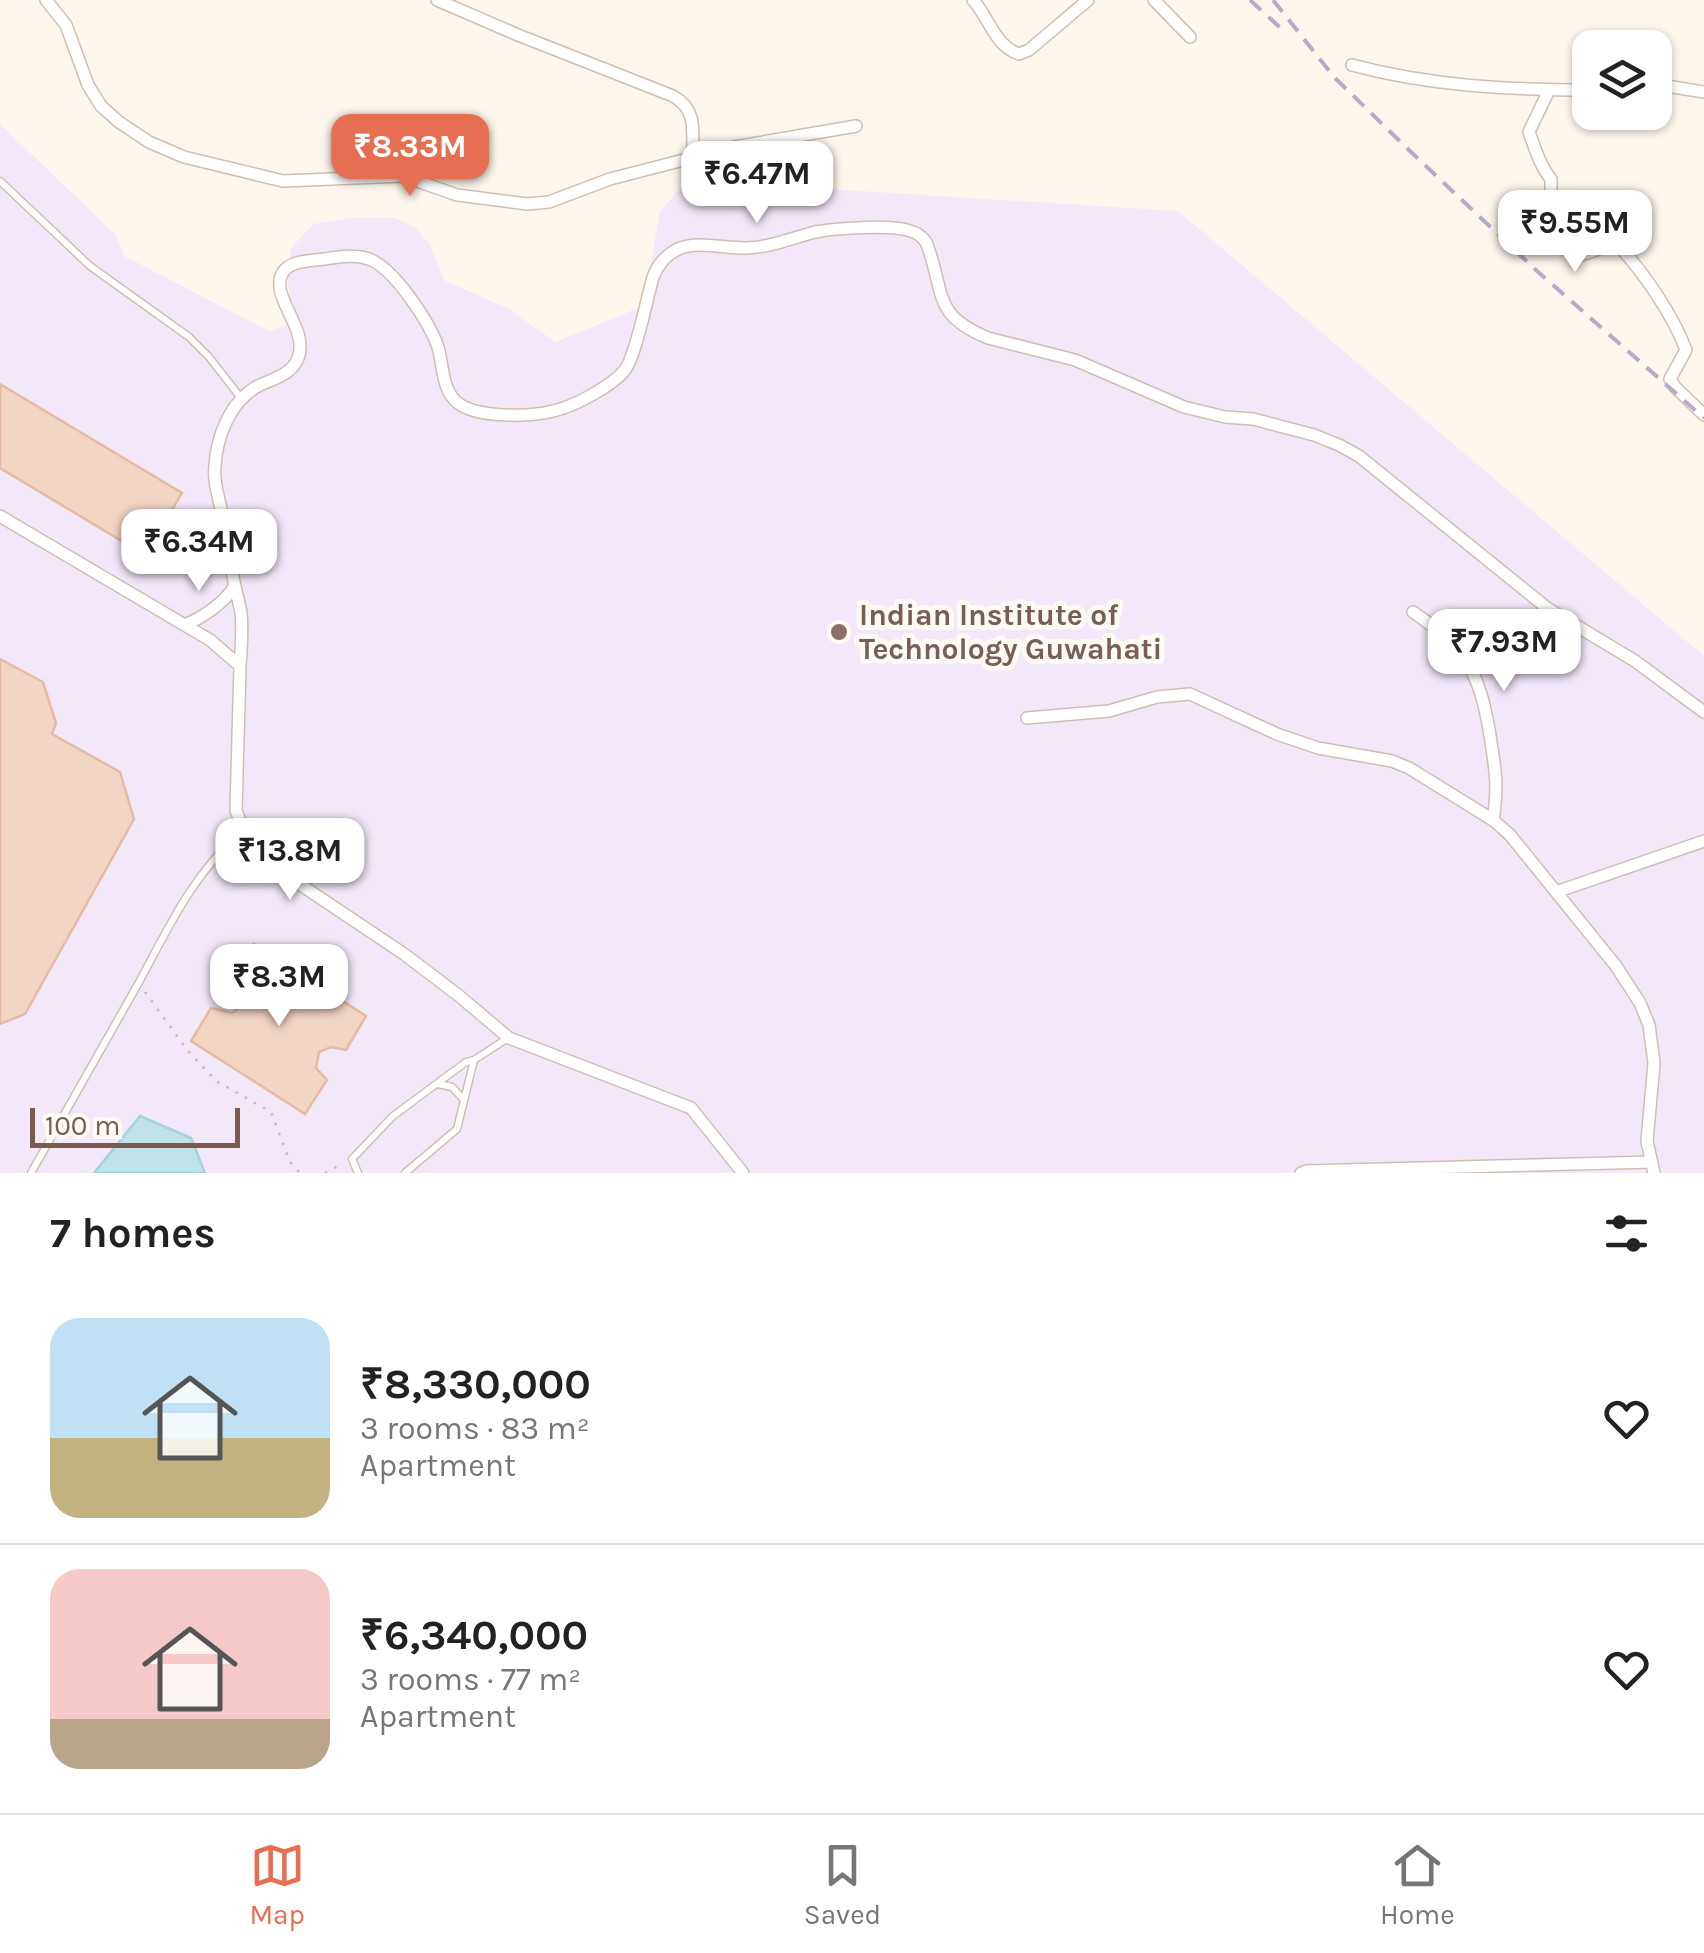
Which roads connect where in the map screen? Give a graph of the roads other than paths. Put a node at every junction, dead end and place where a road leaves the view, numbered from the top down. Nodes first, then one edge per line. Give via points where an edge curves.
1 (46, 0) edge
2 (437, 0) edge
3 (973, 0) edge
4 (1088, 0) edge
5 (1154, 0) edge
6 (1190, 37) dead end
7 (1352, 64) dead end
8 (1672, 87) edge
9 (1549, 90) junction
10 (1572, 90) edge
11 (1704, 92) edge
12 (856, 126) dead end
13 (694, 157) junction
14 (0, 182) edge
15 (241, 398) junction
16 (1704, 415) edge
17 (0, 516) edge
18 (234, 586) junction
19 (1412, 612) dead end
20 (185, 626) junction
21 (240, 666) junction
22 (1704, 712) edge
23 (1027, 718) dead end
24 (1493, 820) junction
25 (242, 830) junction
26 (1704, 841) edge
27 (1556, 892) junction
28 (509, 1038) junction
29 (474, 1060) junction
30 (437, 1083) junction
31 (464, 1100) junction
32 (1653, 1168) edge
33 (31, 1173) edge
34 (358, 1173) edge
35 (405, 1173) edge
36 (743, 1173) edge
37 (1301, 1173) edge

1 - 13 street via 66,25 101,106 149,142 236,172 300,182 403,176 457,195 527,204
2 - 13 street via 686,103
3 - 4 street via 998,41 1020,54
5 - 6 street
7 - 9 street via 1432,82
8 - 11 street
9 - 10 street
9 - 16 street via 1529,132 1551,179 1535,219 1580,255 1619,246 1678,330 1686,350 1670,379
12 - 13 street
14 - 15 lane via 90,266 188,337
15 - 18 street via 218,442 214,472
15 - 22 street via 297,360 301,345 280,279 283,270 301,262 372,260 409,298 433,336 454,400 472,411 532,414 556,411 622,374 658,264 675,250 903,228 926,242 943,302 958,323 988,338 1096,367 1184,407 1339,445 1547,608
17 - 20 street
18 - 20 street via 220,604
18 - 21 street
19 - 24 street via 1438,629 1476,675 1498,791
20 - 21 street
21 - 25 street via 236,810
23 - 24 street via 1190,694 1276,734 1409,768
24 - 27 street
25 - 28 street via 286,875 404,954
25 - 33 lane via 176,911
26 - 27 street
27 - 32 street via 1616,966 1649,1025 1654,1063 1646,1141
28 - 29 lane
28 - 36 street via 691,1108
29 - 30 lane
29 - 31 lane
30 - 31 lane
30 - 34 lane via 393,1116 352,1160
31 - 35 lane via 456,1129
32 - 37 street

